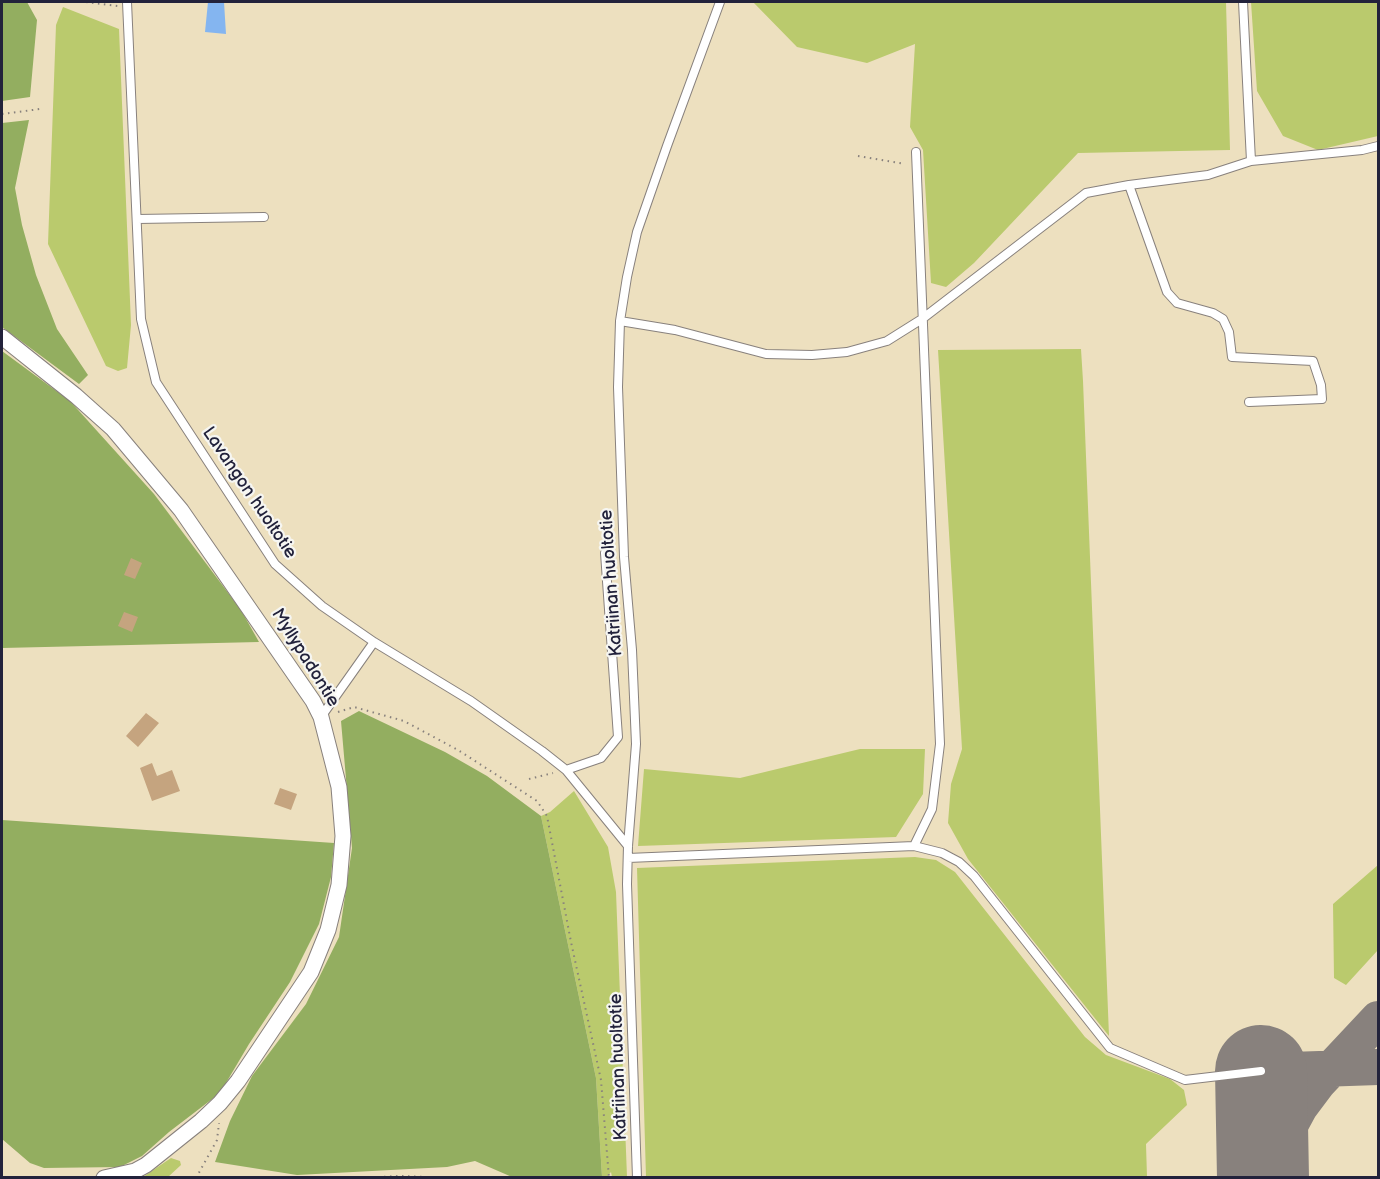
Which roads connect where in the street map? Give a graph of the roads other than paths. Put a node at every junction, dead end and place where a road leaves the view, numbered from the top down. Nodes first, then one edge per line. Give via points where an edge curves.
1 (720, 2) edge
2 (1243, 2) edge
3 (127, 4) edge
4 (1378, 146) edge
5 (916, 152) dead end
6 (1251, 161) junction
7 (1129, 185) junction
8 (264, 217) dead end
9 (137, 219) junction
10 (922, 319) junction
11 (620, 321) junction
12 (2, 337) edge
13 (1249, 402) dead end
14 (605, 553) dead end
15 (374, 642) junction
16 (321, 717) junction
17 (566, 770) junction
18 (628, 846) junction
19 (914, 846) junction
20 (628, 858) junction
21 (1261, 1071) dead end
22 (104, 1178) edge
23 (637, 1178) edge

1 - 11 lane, Katriinan huoltotie via 638,232
2 - 6 lane
3 - 9 lane, Lavangon huoltotie
4 - 6 lane
5 - 10 lane
6 - 7 lane via 1208,175
7 - 10 lane via 1086,193
7 - 13 lane via 1167,292 1177,303 1223,319 1232,357 1313,361 1322,399
8 - 9 lane
9 - 15 lane, Lavangon huoltotie via 141,319 156,382 275,564 322,606
10 - 11 lane via 887,341 847,352 812,355 766,354 675,330
10 - 19 lane via 940,744 932,809
11 - 18 lane, Katriinan huoltotie via 618,387 624,546 636,744
12 - 16 street, Myllypadontie via 91,409 139,459 181,510
14 - 17 lane via 618,737 601,758
15 - 16 lane
15 - 17 lane, Lavangon huoltotie via 471,701
16 - 22 street, Myllypadontie via 339,787 343,836 334,909 311,972 220,1103 146,1165
17 - 18 lane, Lavangon huoltotie
18 - 20 lane, Katriinan huoltotie
19 - 20 lane
19 - 21 lane via 942,853 974,876 1110,1048 1185,1080
20 - 23 lane, Katriinan huoltotie

